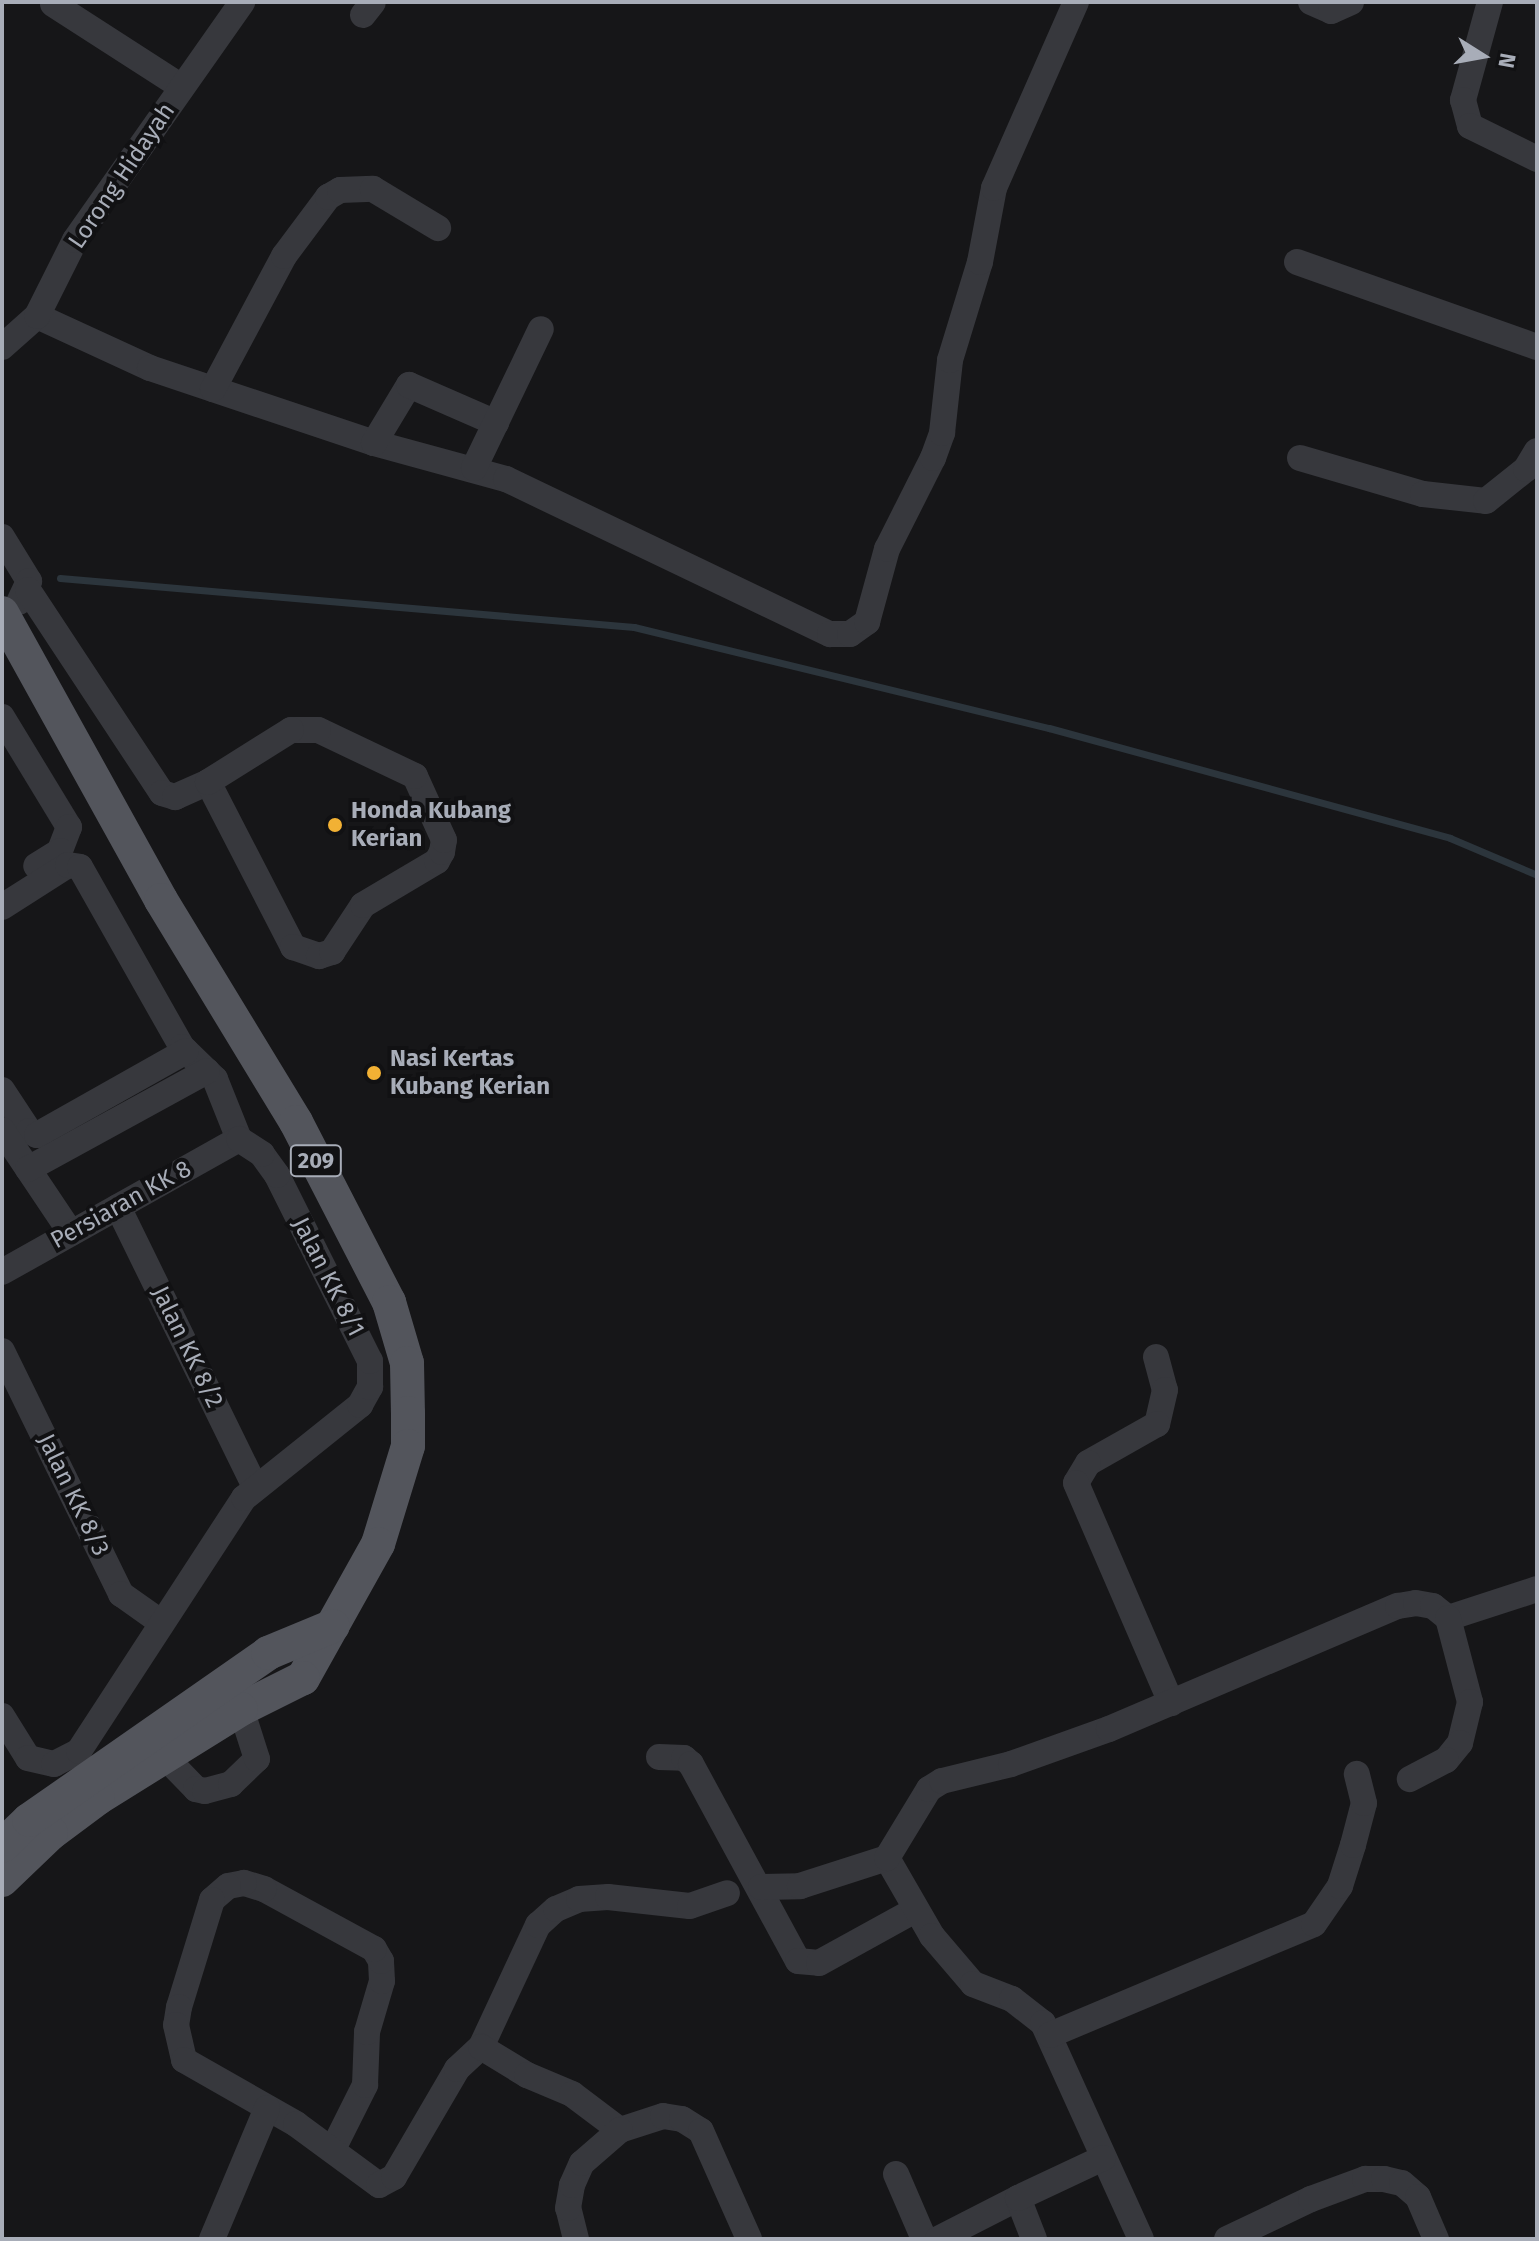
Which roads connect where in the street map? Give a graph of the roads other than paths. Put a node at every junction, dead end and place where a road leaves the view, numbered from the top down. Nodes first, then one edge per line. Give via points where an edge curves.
1 (242, 2) edge
2 (1076, 2) edge
3 (1311, 2) edge
4 (1351, 2) edge
5 (1490, 2) edge
6 (53, 4) edge
7 (182, 87) junction
8 (1537, 159) edge
9 (438, 228) dead end
10 (1297, 262) dead end
11 (37, 316) junction
12 (541, 329) dead end
13 (2, 347) edge
14 (1537, 347) edge
15 (213, 389) junction
16 (496, 423) junction
17 (374, 443) junction
18 (1537, 451) edge
19 (1300, 458) dead end
20 (474, 468) junction
21 (2, 537) edge
22 (28, 590) junction
23 (4, 616) edge
24 (2, 717) edge
25 (208, 782) junction
26 (2, 887) edge
27 (2, 907) edge
28 (186, 1051) junction
29 (207, 1071) junction
30 (2, 1090) edge
31 (2, 1130) edge
32 (239, 1139) junction
33 (28, 1169) junction
34 (118, 1207) junction
35 (71, 1233) junction
36 (2, 1272) edge
37 (2, 1351) edge
38 (1156, 1357) dead end
39 (255, 1487) junction
40 (1537, 1589) edge
41 (1448, 1618) junction
42 (162, 1623) junction
43 (333, 1626) junction
44 (1171, 1703) junction
45 (241, 1709) junction
46 (2, 1716) edge
47 (164, 1756) junction
48 (659, 1757) dead end
49 (1357, 1774) dead end
50 (1410, 1779) dead end
51 (2, 1846) edge
52 (887, 1858) junction
53 (2, 1880) edge
54 (761, 1887) junction
55 (727, 1893) dead end
56 (915, 1910) junction
57 (1050, 2035) junction
58 (481, 2047) junction
59 (267, 2108) junction
60 (620, 2130) junction
61 (333, 2149) junction
62 (1103, 2158) junction
63 (896, 2174) dead end
64 (1018, 2198) junction
65 (212, 2239) edge
66 (576, 2239) edge
67 (749, 2239) edge
68 (924, 2239) edge
69 (938, 2239) edge
70 (1034, 2239) edge
71 (1141, 2239) edge
72 (1227, 2239) edge
73 (1436, 2239) edge

1 - 7 street, Lorong Hidayah
2 - 20 street via 994,188 980,262 950,360 942,433 887,549 867,622 850,634 830,634
3 - 4 street via 1331,11
5 - 8 street via 1463,100 1470,126
6 - 7 street
7 - 11 street, Lorong Hidayah via 75,240
9 - 15 street via 373,189 340,190 328,197 284,256
10 - 14 street
11 - 13 street, Lorong Hidayah
11 - 15 street via 150,368
12 - 16 street
15 - 17 street
16 - 17 street via 409,385
16 - 20 street
17 - 20 street
18 - 19 street via 1526,469 1486,501 1423,494
21 - 22 street via 23,568
22 - 23 street
22 - 25 street via 162,793 175,797
23 - 43 main road, 209 via 161,900 296,1122 389,1302 407,1363 408,1446 378,1544
24 - 26 street via 65,818 69,836 60,851
25 - 25 street via 293,947 307,953 332,952 363,905 437,861 442,852 444,840 415,776 318,730 291,730
27 - 28 street via 68,865 80,867
28 - 29 street
28 - 30 street via 37,1135
29 - 32 street
29 - 33 street
31 - 33 street
32 - 34 street, Persiaran KK 8
32 - 39 street, Jalan KK 8/1 via 262,1154 277,1175 370,1361 370,1387 360,1405
33 - 35 street
34 - 35 street, Persiaran KK 8
34 - 39 street, Jalan KK 8/2
35 - 36 street, Persiaran KK 8
37 - 42 street, Jalan KK 8/3 via 121,1594
38 - 44 street via 1165,1390 1157,1424 1088,1463 1076,1483
39 - 42 street
40 - 41 street
41 - 44 street via 1433,1606 1398,1606
41 - 50 street via 1470,1702 1469,1723 1446,1760
42 - 46 street via 88,1742 66,1760 41,1764 19,1749
43 - 45 main road, 209 via 303,1678
43 - 51 main road via 268,1653 29,1820
44 - 52 street via 1011,1764 942,1781 929,1789
45 - 47 main road, 209
45 - 47 street via 257,1759 231,1784 196,1789
47 - 53 main road, 209 via 51,1833
48 - 54 street via 684,1758 691,1764 752,1882
49 - 57 street via 1364,1803 1353,1845 1340,1886 1314,1924
52 - 54 street via 800,1886
52 - 56 street
54 - 56 street via 791,1954 807,1963 819,1963
55 - 58 street via 690,1906 608,1897 579,1899 556,1909 538,1925
56 - 57 street via 973,1984 1030,2010
57 - 62 street
58 - 60 street via 572,2094
58 - 61 street via 457,2069 390,2181 369,2181
59 - 61 street
59 - 61 street via 184,2060 178,2044 179,2007 212,1900 228,1886 244,1883 374,1949 381,1961 382,1981 367,2032 365,2085
59 - 65 street
60 - 66 street via 582,2163 572,2185 568,2208
60 - 67 street via 663,2116 682,2119 701,2131
62 - 64 street
62 - 71 street
63 - 68 street
64 - 69 street
64 - 70 street
72 - 73 street via 1311,2199 1365,2179 1384,2179 1402,2183 1418,2197

